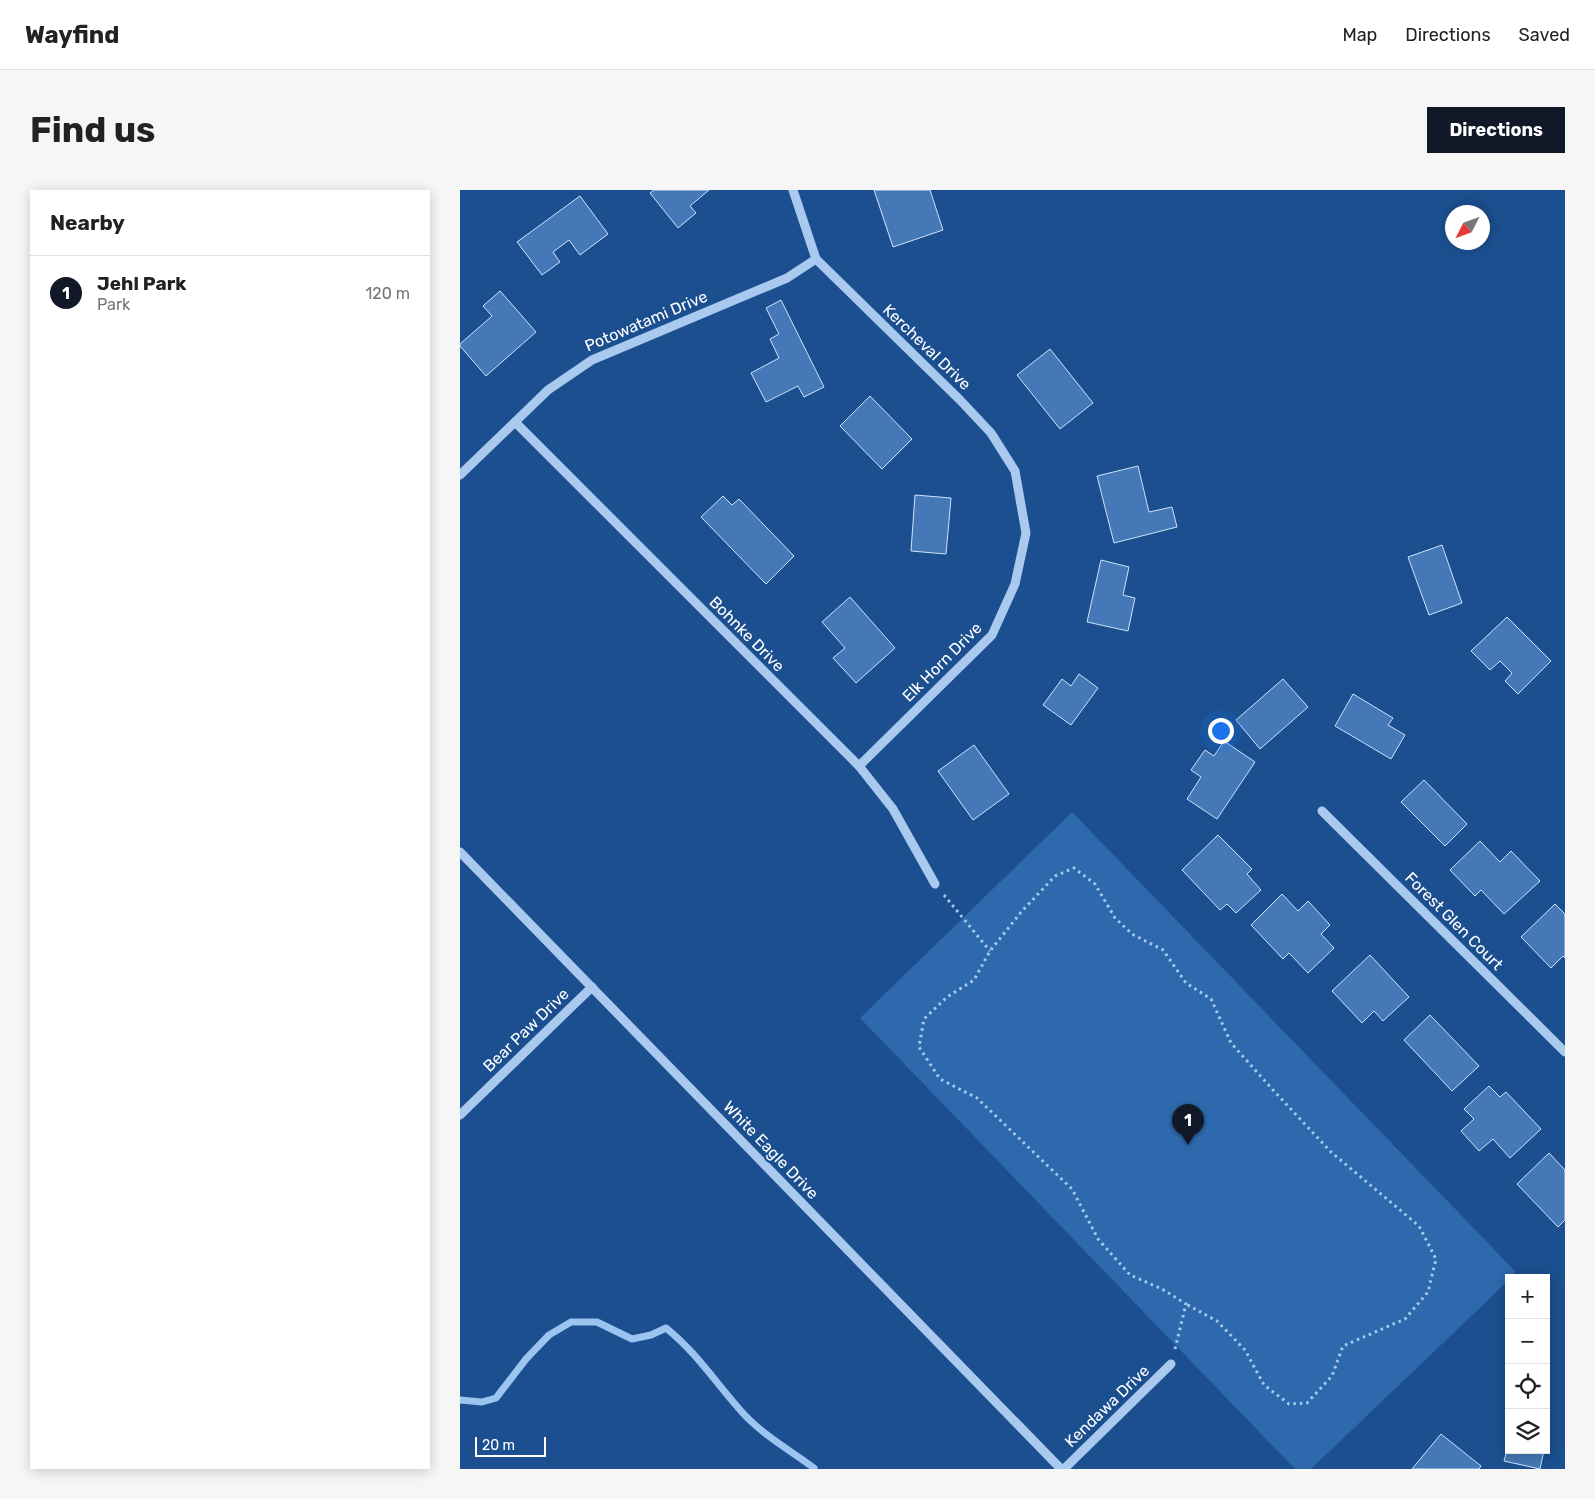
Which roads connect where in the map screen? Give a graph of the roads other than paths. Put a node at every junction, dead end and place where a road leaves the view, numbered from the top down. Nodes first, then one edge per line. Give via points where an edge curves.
1 (793, 190) edge
2 (816, 259) junction
3 (515, 422) junction
4 (460, 475) edge
5 (1026, 533) joint
6 (858, 766) junction
7 (1322, 811) dead end
8 (460, 852) edge
9 (935, 884) road end
10 (592, 987) junction
11 (1565, 1052) edge
12 (460, 1115) edge
13 (1171, 1364) road end
14 (1062, 1469) edge

1 - 2 street, Kercheval Drive
2 - 3 street, Potowatami Drive via 787,278 592,360 548,390
2 - 5 street, Kercheval Drive via 991,433 1016,471
3 - 4 street, Potowatami Drive
3 - 6 street, Bohnke Drive
5 - 6 street, Elk Horn Drive via 1016,584 992,635
6 - 9 street, Bohnke Drive via 893,809
7 - 11 street, Forest Glen Court
8 - 10 street, White Eagle Drive
10 - 12 street, Bear Paw Drive
10 - 14 street, White Eagle Drive
13 - 14 street, Kendawa Drive

